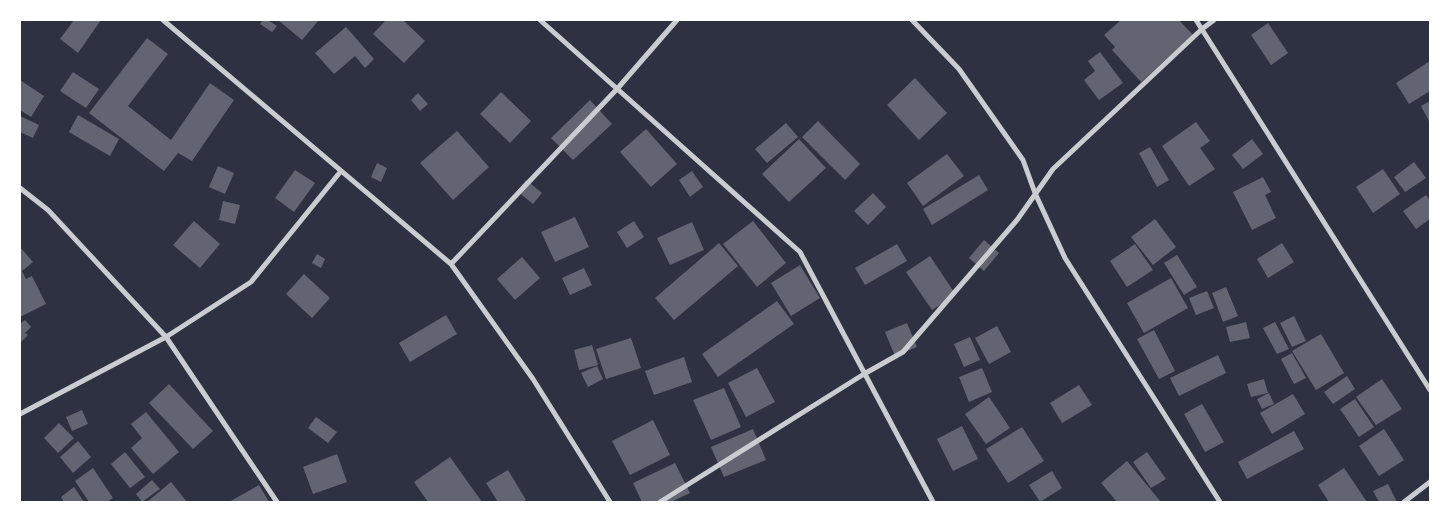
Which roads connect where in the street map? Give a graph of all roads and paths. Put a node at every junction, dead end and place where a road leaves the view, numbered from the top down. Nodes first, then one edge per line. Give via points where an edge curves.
1 (163, 20) edge
2 (540, 20) edge
3 (677, 20) edge
4 (912, 20) edge
5 (1196, 20) edge
6 (1214, 20) edge
7 (1202, 29) junction
8 (617, 89) junction
9 (341, 171) junction
10 (20, 188) edge
11 (1035, 193) junction
12 (451, 264) junction
13 (166, 337) junction
14 (864, 374) junction
15 (1430, 390) edge
16 (20, 414) edge
17 (1430, 482) edge
18 (277, 502) edge
19 (610, 502) edge
20 (660, 502) edge
21 (934, 502) edge
22 (1220, 502) edge
23 (1404, 502) edge

1 - 9 street
2 - 8 street
3 - 8 street
4 - 11 street via 959,68 1023,160
5 - 7 street
6 - 7 street
7 - 11 street via 1053,169
7 - 15 street
8 - 12 street
8 - 14 street via 800,252
9 - 12 street
9 - 13 street via 251,282
10 - 13 street via 48,210
11 - 14 street via 1017,220 903,352
11 - 22 street via 1065,258
12 - 19 street via 533,379
13 - 16 street
13 - 18 street
14 - 20 street
14 - 21 street
17 - 23 street

